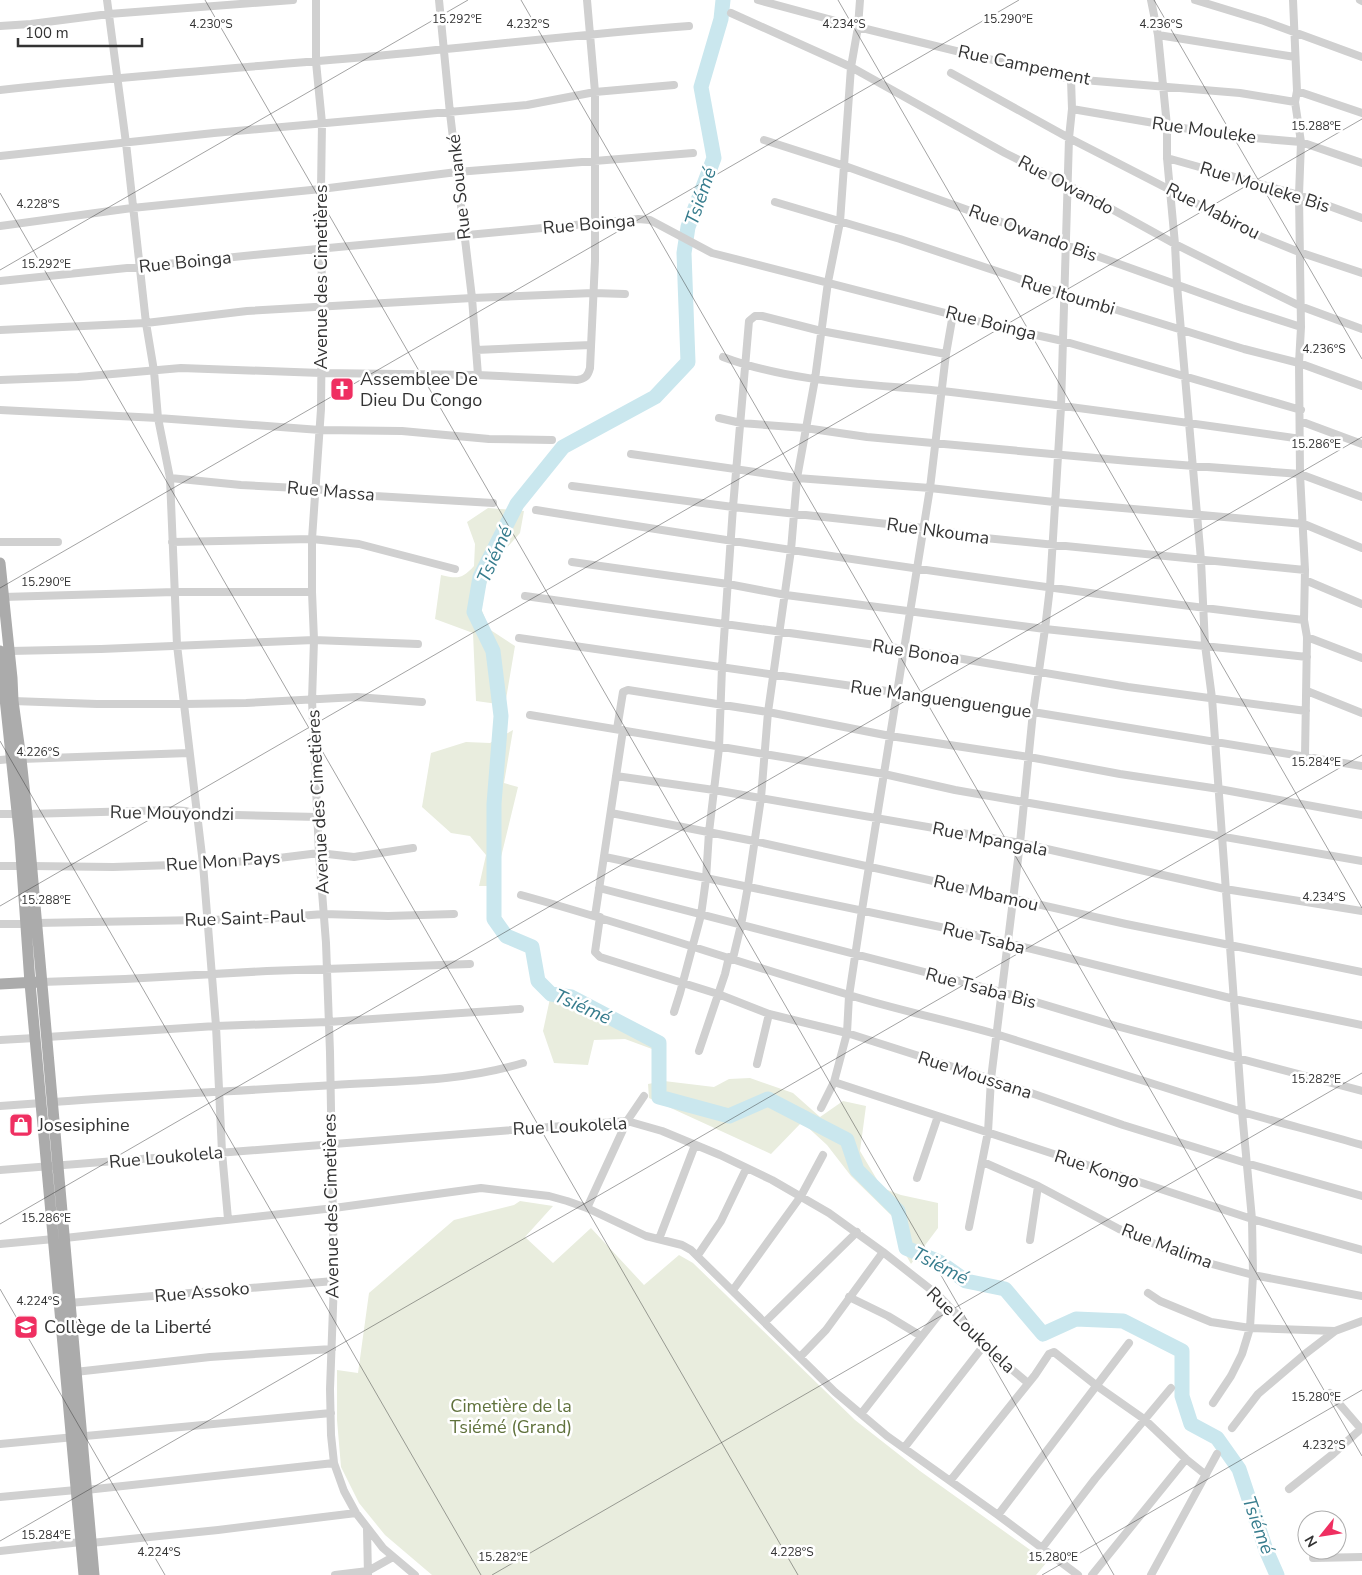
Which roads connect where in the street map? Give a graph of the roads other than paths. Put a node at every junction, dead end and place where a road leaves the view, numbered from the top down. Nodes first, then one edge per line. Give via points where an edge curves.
1 (107, 0) edge
2 (293, 0) edge
3 (316, 0) edge
4 (439, 0) edge
5 (587, 0) edge
6 (758, 0) edge
7 (860, 0) edge
8 (1151, 0) edge
9 (1195, 0) edge
10 (1293, 0) edge
11 (730, 13) dead end
12 (109, 14) junction
13 (0, 26) edge
14 (690, 26) dead end
15 (858, 27) junction
16 (1294, 32) junction
17 (589, 34) junction
18 (1158, 34) junction
19 (444, 50) junction
20 (1295, 57) junction
21 (1362, 57) edge
22 (316, 62) junction
23 (852, 67) junction
24 (951, 73) dead end
25 (116, 78) junction
26 (1071, 79) junction
27 (674, 85) dead end
28 (1162, 86) junction
29 (0, 90) edge
30 (1297, 91) junction
31 (595, 92) junction
32 (1295, 102) junction
33 (1072, 110) junction
34 (450, 113) junction
35 (1362, 113) edge
36 (322, 123) junction
37 (1166, 126) junction
38 (1069, 138) junction
39 (764, 140) dead end
40 (1301, 142) junction
41 (126, 143) junction
42 (693, 152) dead end
43 (0, 156) edge
44 (1167, 158) junction
45 (595, 161) junction
46 (1362, 163) edge
47 (845, 166) junction
48 (457, 172) junction
49 (1068, 185) junction
50 (321, 189) junction
51 (1170, 190) junction
52 (1299, 195) junction
53 (775, 202) dead end
54 (132, 208) junction
55 (1362, 218) edge
56 (840, 222) junction
57 (596, 223) junction
58 (0, 226) edge
59 (464, 234) junction
60 (1175, 244) junction
61 (1067, 245) junction
62 (321, 250) junction
63 (1299, 252) junction
64 (140, 267) junction
65 (1362, 273) edge
66 (0, 281) edge
67 (828, 282) junction
68 (1176, 285) junction
69 (593, 293) junction
70 (625, 294) dead end
71 (1065, 294) junction
72 (472, 298) junction
73 (1300, 306) junction
74 (322, 308) junction
75 (953, 314) junction
76 (146, 323) junction
77 (1301, 327) junction
78 (1181, 329) junction
79 (0, 330) edge
80 (1362, 330) edge
81 (821, 331) junction
82 (1063, 341) junction
83 (590, 345) junction
84 (476, 350) junction
85 (946, 354) junction
86 (723, 357) dead end
87 (1299, 363) junction
88 (746, 366) junction
89 (154, 371) junction
90 (321, 373) junction
91 (478, 375) junction
92 (1184, 376) junction
93 (815, 379) junction
94 (0, 380) edge
95 (1362, 386) edge
96 (941, 391) junction
97 (1060, 407) junction
98 (0, 410) edge
99 (1301, 410) junction
100 (158, 418) junction
101 (719, 418) dead end
102 (1300, 421) junction
103 (741, 423) junction
104 (1189, 423) junction
105 (805, 428) junction
106 (320, 430) junction
107 (1301, 439) junction
108 (552, 440) dead end
109 (936, 443) junction
110 (1362, 444) edge
111 (631, 454) dead end
112 (1057, 454) junction
113 (1193, 466) junction
114 (736, 470) junction
115 (1300, 474) junction
116 (170, 478) junction
117 (797, 478) junction
118 (572, 486) dead end
119 (930, 488) junction
120 (316, 489) junction
121 (1362, 497) edge
122 (1054, 502) junction
123 (493, 503) dead end
124 (733, 507) junction
125 (536, 510) dead end
126 (793, 512) junction
127 (1196, 514) junction
128 (1304, 524) junction
129 (924, 528) junction
130 (312, 539) junction
131 (731, 541) junction
132 (0, 542) edge
133 (58, 542) dead end
134 (172, 542) junction
135 (1051, 545) junction
136 (1362, 548) edge
137 (791, 550) junction
138 (1201, 560) junction
139 (572, 562) dead end
140 (0, 563) edge
141 (916, 567) junction
142 (455, 569) dead end
143 (1305, 570) junction
144 (1305, 580) junction
145 (728, 584) junction
146 (1050, 587) junction
147 (175, 592) junction
148 (312, 592) junction
149 (786, 595) junction
150 (525, 596) dead end
151 (3, 597) junction
152 (1362, 604) edge
153 (1203, 608) junction
154 (909, 610) junction
155 (1304, 620) junction
156 (725, 623) junction
157 (1046, 629) junction
158 (780, 631) junction
159 (1307, 637) junction
160 (519, 638) dead end
161 (314, 640) junction
162 (418, 644) dead end
163 (177, 645) junction
164 (1205, 646) junction
165 (904, 649) junction
166 (5, 651) edge
167 (1307, 657) junction
168 (1362, 658) edge
169 (722, 667) junction
170 (1038, 672) junction
171 (773, 675) junction
172 (1306, 691) junction
173 (896, 693) junction
174 (1212, 698) junction
175 (312, 700) junction
176 (422, 702) dead end
177 (6, 703) edge
178 (184, 704) junction
179 (722, 705) junction
180 (1306, 711) junction
181 (768, 712) junction
182 (1033, 712) junction
183 (1362, 713) edge
184 (530, 715) dead end
185 (620, 730) junction
186 (890, 736) junction
187 (1215, 743) junction
188 (719, 748) junction
189 (189, 752) junction
190 (765, 753) junction
191 (1305, 756) junction
192 (1029, 757) junction
193 (11, 759) edge
194 (1362, 766) edge
195 (884, 774) junction
196 (616, 776) junction
197 (1219, 788) junction
198 (714, 790) junction
199 (761, 798) junction
200 (1023, 802) junction
201 (611, 813) junction
202 (0, 814) edge
203 (22, 814) junction
204 (197, 814) junction
205 (1362, 815) edge
206 (318, 817) junction
207 (876, 817) junction
208 (709, 832) junction
209 (1222, 837) junction
210 (754, 841) junction
211 (1020, 843) junction
212 (414, 848) dead end
213 (319, 853) junction
214 (605, 857) junction
215 (1362, 861) edge
216 (203, 864) junction
217 (0, 866) edge
218 (26, 866) junction
219 (870, 866) junction
220 (706, 879) junction
221 (748, 886) junction
222 (599, 888) junction
223 (1225, 889) junction
224 (521, 895) dead end
225 (1013, 899) junction
226 (862, 910) junction
227 (1362, 910) edge
228 (324, 914) junction
229 (454, 914) dead end
230 (701, 915) junction
231 (597, 917) junction
232 (208, 919) junction
233 (0, 924) edge
234 (31, 924) junction
235 (741, 925) junction
236 (1008, 944) junction
237 (1230, 946) junction
238 (692, 947) junction
239 (856, 955) junction
240 (731, 958) junction
241 (470, 964) dead end
242 (327, 969) junction
243 (1362, 972) edge
244 (211, 974) junction
245 (36, 982) junction
246 (683, 982) junction
247 (0, 984) edge
248 (1002, 992) junction
249 (718, 994) junction
250 (849, 996) junction
251 (1234, 999) junction
252 (520, 1009) dead end
253 (674, 1012) dead end
254 (769, 1014) junction
255 (328, 1022) junction
256 (1362, 1025) edge
257 (216, 1026) junction
258 (847, 1033) junction
259 (998, 1035) junction
260 (41, 1037) junction
261 (0, 1040) edge
262 (699, 1051) dead end
263 (1238, 1058) junction
264 (523, 1063) dead end
265 (757, 1064) dead end
266 (991, 1079) junction
267 (834, 1082) junction
268 (330, 1085) junction
269 (219, 1090) junction
270 (1362, 1091) edge
271 (644, 1096) dead end
272 (48, 1103) junction
273 (0, 1106) edge
274 (821, 1108) dead end
275 (1242, 1112) junction
276 (938, 1116) junction
277 (627, 1120) junction
278 (988, 1132) junction
279 (332, 1144) junction
280 (694, 1145) junction
281 (1362, 1145) edge
282 (222, 1152) junction
283 (824, 1155) dead end
284 (983, 1162) junction
285 (1246, 1163) junction
286 (53, 1166) junction
287 (746, 1169) junction
288 (0, 1170) edge
289 (917, 1178) dead end
290 (1038, 1186) junction
291 (801, 1196) junction
292 (1362, 1196) edge
293 (334, 1208) junction
294 (587, 1208) junction
295 (228, 1219) junction
296 (1252, 1219) junction
297 (968, 1227) dead end
298 (857, 1232) junction
299 (659, 1238) junction
300 (59, 1239) junction
301 (1030, 1240) dead end
302 (0, 1244) edge
303 (1362, 1250) edge
304 (883, 1252) junction
305 (698, 1255) junction
306 (1253, 1275) junction
307 (334, 1281) junction
308 (733, 1290) junction
309 (1148, 1293) dead end
310 (1362, 1296) edge
311 (849, 1297) junction
312 (69, 1303) junction
313 (947, 1304) junction
314 (1362, 1321) edge
315 (765, 1322) junction
316 (1250, 1328) junction
317 (1335, 1331) junction
318 (920, 1336) junction
319 (1129, 1343) dead end
320 (985, 1344) junction
321 (332, 1349) junction
322 (800, 1357) junction
323 (75, 1372) junction
324 (1028, 1383) junction
325 (1097, 1386) junction
326 (1171, 1388) dead end
327 (1330, 1393) dead end
328 (1213, 1404) dead end
329 (331, 1413) junction
330 (861, 1414) junction
331 (1144, 1419) junction
332 (1232, 1428) dead end
333 (1362, 1428) edge
334 (77, 1436) junction
335 (0, 1444) edge
336 (904, 1448) junction
337 (1218, 1454) dead end
338 (1186, 1459) junction
339 (334, 1463) junction
340 (1206, 1475) junction
341 (950, 1481) junction
342 (1289, 1489) dead end
343 (81, 1490) junction
344 (0, 1496) edge
345 (356, 1513) junction
346 (998, 1515) junction
347 (367, 1529) junction
348 (86, 1543) junction
349 (1042, 1548) junction
350 (0, 1551) edge
351 (393, 1557) junction
352 (1347, 1557) edge
353 (1362, 1557) edge
354 (368, 1573) edge
355 (84, 1575) edge
356 (94, 1575) edge
357 (335, 1575) edge
358 (415, 1575) edge
359 (1078, 1575) edge
360 (1092, 1575) edge
361 (1151, 1575) edge

1 - 12 street
2 - 12 street
3 - 22 street, Avenue des Cimetières
4 - 19 street, Rue Souanké
5 - 17 street
6 - 15 street, Rue Campement
7 - 15 street
8 - 18 street
9 - 16 street
10 - 16 street
11 - 23 street, Rue Owando
12 - 13 street
12 - 25 street
14 - 17 street
15 - 23 street
15 - 26 street, Rue Campement
16 - 20 street
16 - 21 street
17 - 19 street
17 - 31 street
18 - 20 street
18 - 28 street
19 - 22 street
19 - 34 street, Rue Souanké
20 - 30 street
22 - 25 street
22 - 36 street, Avenue des Cimetières
23 - 47 street
23 - 49 street, Rue Owando
24 - 38 street, Rue Mabirou
25 - 29 street
25 - 41 street
26 - 28 street, Rue Campement
26 - 33 street
27 - 31 street
28 - 32 street, Rue Campement
28 - 37 street
30 - 32 street
30 - 35 street
31 - 34 street via 526,105
31 - 45 street
32 - 40 street
33 - 37 street, Rue Mouleke
33 - 38 street
34 - 36 street
34 - 48 street, Rue Souanké
36 - 41 street
36 - 50 street, Avenue des Cimetières
37 - 40 street, Rue Mouleke
37 - 44 street
38 - 49 street
38 - 51 street, Rue Mabirou
39 - 47 street, Rue Owando Bis
40 - 46 street, Rue Mouleke
40 - 52 street
41 - 43 street
41 - 54 street
42 - 45 street
44 - 51 street
44 - 52 street, Rue Mouleke Bis
45 - 48 street
45 - 57 street
47 - 56 street
47 - 61 street, Rue Owando Bis
48 - 50 street
48 - 59 street, Rue Souanké
49 - 60 street, Rue Owando
49 - 61 street
50 - 54 street
50 - 62 street, Avenue des Cimetières
51 - 60 street
51 - 63 street, Rue Mabirou via 1262,237
52 - 55 street, Rue Mouleke Bis
52 - 63 street
53 - 56 street, Rue Itoumbi
54 - 58 street
54 - 64 street
56 - 67 street
56 - 71 street, Rue Itoumbi
57 - 59 street, Rue Boinga
57 - 67 street, Rue Boinga via 650,220 712,253
57 - 69 street
59 - 62 street, Rue Boinga
59 - 72 street, Rue Souanké
60 - 68 street
60 - 73 street, Rue Owando
61 - 68 street, Rue Owando Bis
61 - 71 street
62 - 64 street, Rue Boinga
62 - 74 street, Avenue des Cimetières
63 - 65 street, Rue Mabirou
63 - 73 street
64 - 66 street, Rue Boinga
64 - 76 street
67 - 75 street, Rue Boinga
67 - 81 street
68 - 77 street, Rue Owando Bis
68 - 78 street
69 - 70 street
69 - 72 street
69 - 83 street
71 - 78 street, Rue Itoumbi
71 - 82 street
72 - 74 street
72 - 84 street, Rue Souanké
73 - 77 street
73 - 80 street, Rue Owando
74 - 76 street
74 - 90 street, Avenue des Cimetières
75 - 82 street, Rue Boinga
75 - 85 street
76 - 79 street
76 - 89 street
77 - 87 street
78 - 87 street, Rue Itoumbi
78 - 92 street
81 - 85 street
81 - 88 street via 754,316 749,321
81 - 93 street
82 - 92 street, Rue Boinga
82 - 97 street
83 - 84 street
83 - 91 street via 590,368 584,379
84 - 91 street, Rue Souanké
85 - 96 street
86 - 88 street
87 - 95 street, Rue Itoumbi
87 - 99 street
88 - 93 street
88 - 103 street
89 - 90 street via 181,368
89 - 94 street
89 - 100 street
90 - 91 street
90 - 106 street, Avenue des Cimetières
92 - 99 street, Rue Boinga
92 - 104 street
93 - 96 street
93 - 105 street
96 - 97 street
96 - 109 street
97 - 104 street
97 - 112 street
98 - 100 street
99 - 102 street
100 - 106 street
100 - 116 street
101 - 103 street
102 - 107 street
102 - 110 street
103 - 105 street
103 - 114 street
104 - 107 street
104 - 113 street
105 - 109 street
105 - 117 street
106 - 108 street via 402,431 472,438
106 - 120 street, Avenue des Cimetières
107 - 115 street
109 - 112 street
109 - 119 street
111 - 114 street
112 - 113 street
112 - 122 street
113 - 115 street
113 - 127 street
114 - 117 street
114 - 124 street
115 - 121 street
115 - 128 street
116 - 120 street, Rue Massa
116 - 134 street
117 - 119 street
117 - 126 street
118 - 124 street, Rue Nkouma
119 - 122 street
119 - 129 street
120 - 123 street, Rue Massa
120 - 130 street, Avenue des Cimetières
122 - 127 street
122 - 135 street
124 - 126 street, Rue Nkouma
124 - 131 street
125 - 131 street
126 - 129 street, Rue Nkouma
126 - 137 street
127 - 128 street
127 - 138 street
128 - 136 street
128 - 143 street
129 - 135 street, Rue Nkouma
129 - 141 street
130 - 134 street
130 - 142 street via 359,544
130 - 148 street, Avenue des Cimetières
131 - 137 street
131 - 145 street
132 - 133 street
134 - 147 street
135 - 138 street, Rue Nkouma
135 - 146 street
137 - 141 street
137 - 149 street
138 - 143 street, Rue Nkouma
138 - 153 street
139 - 145 street
140 - 151 main road
141 - 146 street
141 - 154 street
143 - 144 street
144 - 152 street
144 - 155 street
145 - 149 street
145 - 156 street
146 - 153 street
146 - 157 street
147 - 148 street
147 - 151 street
147 - 163 street
148 - 161 street, Avenue des Cimetières
149 - 154 street
149 - 158 street
150 - 156 street, Rue Bonoa
151 - 166 main road
153 - 155 street
153 - 164 street
154 - 157 street
154 - 165 street
155 - 159 street
156 - 158 street, Rue Bonoa
156 - 169 street
157 - 164 street
157 - 170 street
158 - 165 street, Rue Bonoa
158 - 171 street
159 - 167 street
159 - 168 street
160 - 169 street, Rue Manguenguengue
161 - 162 street
161 - 163 street
161 - 175 street, Avenue des Cimetières
163 - 166 street
163 - 178 street
164 - 167 street
164 - 174 street
165 - 170 street, Rue Bonoa
165 - 173 street
166 - 177 main road
167 - 172 street
169 - 171 street, Rue Manguenguengue
169 - 179 street
170 - 174 street, Rue Bonoa
170 - 182 street
171 - 173 street, Rue Manguenguengue
171 - 181 street
172 - 180 street
172 - 183 street
173 - 182 street, Rue Manguenguengue
173 - 186 street
174 - 180 street, Rue Bonoa
174 - 187 street
175 - 176 street via 357,697
175 - 178 street
175 - 206 street, Avenue des Cimetières
177 - 178 street
177 - 193 main road
178 - 189 street
179 - 181 street
179 - 185 street via 624,690
179 - 188 street
180 - 191 street
181 - 186 street
181 - 190 street
182 - 187 street, Rue Manguenguengue
182 - 192 street
184 - 185 street
185 - 188 street
185 - 196 street
186 - 192 street
186 - 195 street
187 - 191 street, Rue Manguenguengue
187 - 197 street
188 - 190 street
188 - 198 street
189 - 193 street
189 - 204 street
190 - 195 street
190 - 199 street
191 - 194 street, Rue Manguenguengue
192 - 197 street
192 - 200 street
193 - 203 main road
195 - 200 street
195 - 207 street
196 - 198 street, Rue Mpangala
196 - 201 street
197 - 205 street
197 - 209 street
198 - 199 street, Rue Mpangala
198 - 208 street
199 - 207 street, Rue Mpangala
199 - 210 street
200 - 209 street
200 - 211 street
201 - 208 street, Rue Mbamou
201 - 214 street
202 - 203 street, Rue Mouyondzi
203 - 204 street, Rue Mouyondzi via 174,810
203 - 218 main road
204 - 206 street, Rue Mouyondzi
204 - 216 street
206 - 213 street, Avenue des Cimetières
207 - 211 street, Rue Mpangala
207 - 219 street
208 - 210 street, Rue Mbamou
208 - 220 street
209 - 215 street
209 - 223 street
210 - 219 street, Rue Mbamou
210 - 221 street
211 - 223 street, Rue Mpangala
211 - 225 street
212 - 213 street, Rue Mon Pays via 354,857
213 - 216 street, Rue Mon Pays
213 - 228 street, Avenue des Cimetières
214 - 220 street, Rue Tsaba
214 - 222 street
216 - 218 street, Rue Mon Pays via 113,868
216 - 232 street
217 - 218 street, Rue Mon Pays
218 - 234 main road
219 - 225 street, Rue Mbamou
219 - 226 street
220 - 221 street, Rue Tsaba
220 - 230 street
221 - 226 street, Rue Tsaba
221 - 235 street
222 - 230 street, Rue Tsaba Bis
222 - 231 street
223 - 227 street, Rue Mpangala
223 - 237 street
224 - 231 street
225 - 236 street
225 - 237 street, Rue Mbamou
226 - 236 street, Rue Tsaba
226 - 239 street
228 - 229 street, Rue Saint-Paul
228 - 232 street, Rue Saint-Paul
228 - 242 street, Avenue des Cimetières
230 - 235 street, Rue Tsaba Bis
230 - 238 street
231 - 238 street
231 - 246 street, Rue Moussana via 595,952 600,957
232 - 234 street, Rue Saint-Paul
232 - 244 street
233 - 234 street, Rue Saint-Paul
234 - 245 main road
235 - 239 street, Rue Tsaba Bis
235 - 240 street
236 - 248 street
236 - 251 street, Rue Tsaba
237 - 243 street, Rue Mbamou
237 - 251 street
238 - 240 street
238 - 246 street
239 - 248 street, Rue Tsaba Bis
239 - 250 street
240 - 249 street
240 - 250 street
241 - 242 street
242 - 244 street
242 - 255 street, Avenue des Cimetières
244 - 245 street
244 - 257 street
245 - 247 main road
245 - 260 main road
246 - 249 street, Rue Moussana
246 - 253 street
248 - 259 street
248 - 263 street, Rue Tsaba Bis
249 - 254 street, Rue Moussana
249 - 262 street
250 - 258 street
250 - 259 street
251 - 256 street, Rue Tsaba
251 - 263 street
252 - 255 street
254 - 258 street, Rue Moussana
254 - 265 street
255 - 257 street
255 - 268 street, Avenue des Cimetières
257 - 260 street
257 - 269 street
258 - 266 street, Rue Moussana
258 - 267 street
259 - 266 street
259 - 275 street
260 - 261 street
260 - 272 main road
263 - 270 street, Rue Tsaba Bis
263 - 275 street
264 - 268 street via 469,1076 434,1080
266 - 278 street
266 - 285 street, Rue Moussana
267 - 274 street
267 - 276 street, Rue Kongo
268 - 269 street
268 - 279 street, Avenue des Cimetières
269 - 272 street
269 - 282 street
271 - 277 street
272 - 273 street
272 - 286 main road
275 - 281 street
275 - 285 street
276 - 278 street, Rue Kongo
276 - 289 street
277 - 279 street, Rue Loukolela
277 - 280 street, Rue Loukolela
277 - 294 street
278 - 284 street
278 - 296 street, Rue Kongo
279 - 282 street, Rue Loukolela
279 - 293 street, Avenue des Cimetières
280 - 287 street, Rue Loukolela
280 - 299 street
282 - 286 street, Rue Loukolela
282 - 295 street
283 - 291 street
284 - 290 street, Rue Malima
284 - 297 street
285 - 292 street, Rue Moussana
285 - 296 street
286 - 288 street, Rue Loukolela
286 - 300 main road
287 - 291 street, Rue Loukolela
287 - 305 street via 721,1221
290 - 301 street
290 - 306 street, Rue Malima via 1119,1229 1186,1257
291 - 298 street, Rue Loukolela
291 - 308 street
293 - 294 street via 481,1188 549,1196
293 - 295 street
293 - 307 street, Avenue des Cimetières
294 - 299 street via 631,1230
295 - 300 street
296 - 303 street, Rue Kongo
296 - 306 street
298 - 304 street, Rue Loukolela
298 - 315 street
299 - 305 street via 682,1245
300 - 302 street
300 - 312 main road
300 - 334 main road
304 - 311 street
304 - 313 street, Rue Loukolela
305 - 308 street
306 - 310 street, Rue Malima
306 - 316 street
307 - 312 street, Rue Assoko
307 - 321 street, Avenue des Cimetières
308 - 315 street
309 - 316 street via 1211,1322
311 - 318 street
311 - 322 street via 826,1330
312 - 323 main road
313 - 318 street
313 - 320 street, Rue Loukolela
314 - 317 street
315 - 322 street
316 - 317 street
316 - 328 street via 1235,1369
317 - 332 street via 1258,1394
318 - 330 street
319 - 325 street
320 - 324 street, Rue Loukolela
320 - 336 street
321 - 323 street via 210,1357
321 - 329 street, Avenue des Cimetières
322 - 330 street
323 - 334 main road
324 - 325 street via 1049,1354 1054,1352
324 - 341 street
325 - 331 street
325 - 346 street
326 - 331 street
327 - 333 street
329 - 334 street
329 - 339 street, Avenue des Cimetières
330 - 336 street
331 - 338 street
331 - 349 street
333 - 342 street
334 - 335 street
334 - 343 main road
336 - 341 street
337 - 340 street
338 - 340 street
338 - 360 street
339 - 343 street
339 - 345 street, Avenue des Cimetières
340 - 361 street
341 - 346 street
343 - 344 street
343 - 348 main road
345 - 347 street, Avenue des Cimetières
345 - 348 street
346 - 349 street
347 - 351 street, Avenue des Cimetières
347 - 354 street
348 - 350 street
348 - 355 main road
348 - 356 main road
349 - 359 street
351 - 354 street
351 - 358 street, Avenue des Cimetières
352 - 353 street
354 - 357 street

